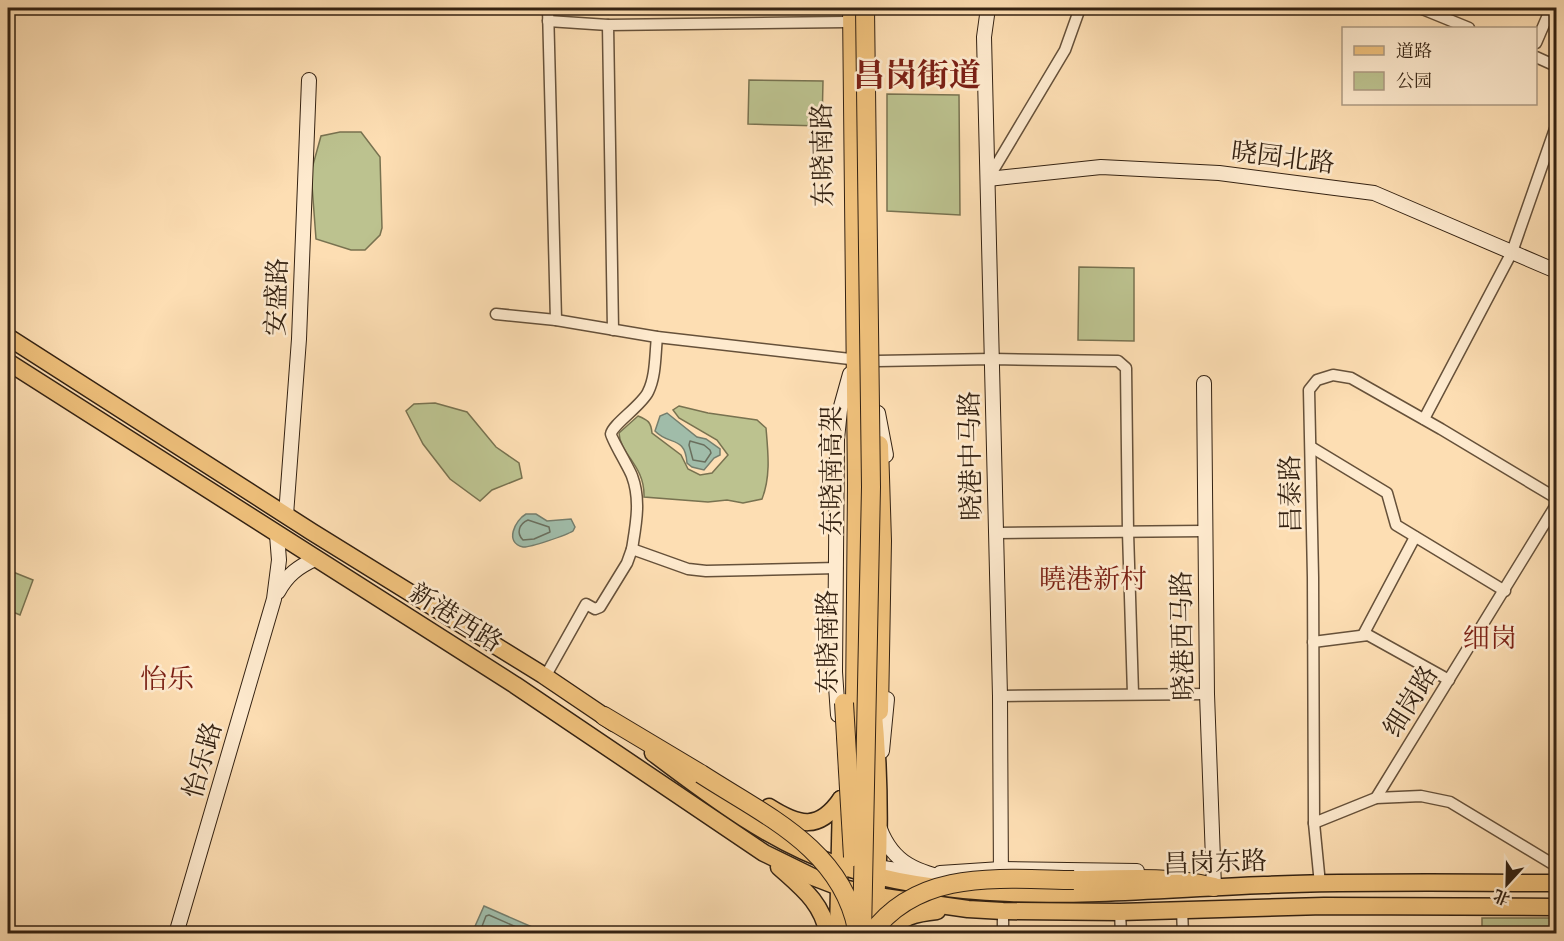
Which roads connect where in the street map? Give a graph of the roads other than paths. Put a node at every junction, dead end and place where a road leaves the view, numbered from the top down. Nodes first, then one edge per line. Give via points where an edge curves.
1 (548, 8) edge
2 (865, 8) edge
3 (870, 8) edge
4 (1080, 8) edge
5 (1420, 8) edge
6 (1551, 8) edge
7 (848, 12) edge
8 (987, 13) edge
9 (548, 21) junction
10 (608, 25) junction
11 (1467, 27) edge
12 (1537, 41) edge
13 (1537, 57) edge
14 (1557, 66) edge
15 (309, 80) dead end
16 (1557, 126) edge
17 (988, 179) junction
18 (1512, 252) junction
19 (1557, 271) edge
20 (496, 314) dead end
21 (556, 320) junction
22 (613, 330) junction
23 (657, 337) junction
24 (8, 338) edge
25 (992, 359) junction
26 (877, 361) junction
27 (8, 362) edge
28 (850, 366) junction
29 (1204, 383) dead end
30 (878, 412) junction
31 (1424, 419) junction
32 (1311, 447) junction
33 (1557, 498) edge
34 (1557, 505) edge
35 (286, 515) junction
36 (1204, 531) junction
37 (1128, 532) junction
38 (996, 533) junction
39 (277, 535) junction
40 (1415, 537) junction
41 (632, 549) junction
42 (315, 559) junction
43 (837, 568) junction
44 (1505, 591) junction
45 (274, 599) junction
46 (1363, 635) junction
47 (1313, 642) junction
48 (545, 677) junction
49 (1449, 680) junction
50 (1133, 694) junction
51 (1207, 694) junction
52 (1000, 696) junction
53 (852, 697) junction
54 (604, 716) junction
55 (853, 716) junction
56 (874, 716) junction
57 (840, 745) junction
58 (879, 771) junction
59 (1376, 798) junction
60 (841, 799) junction
61 (1314, 823) junction
62 (878, 824) junction
63 (758, 849) junction
64 (807, 853) junction
65 (1557, 866) edge
66 (1001, 869) junction
67 (855, 870) junction
68 (801, 871) junction
69 (928, 874) junction
70 (1557, 883) edge
71 (1320, 884) junction
72 (1214, 887) junction
73 (1001, 892) junction
74 (879, 896) junction
75 (1557, 907) edge
76 (968, 909) junction
77 (1182, 910) junction
78 (1003, 911) junction
79 (1120, 912) junction
80 (176, 933) edge
81 (828, 933) edge
82 (838, 933) edge
83 (850, 933) edge
84 (858, 933) edge
85 (862, 933) edge
86 (872, 933) edge
87 (885, 933) edge
88 (1002, 933) edge
89 (1121, 933) edge
90 (1183, 933) edge

1 - 9 street
2 - 67 highway, 东晓南高架, bridge via 871,487
3 - 26 main road, 东晓南路
4 - 17 street via 1065,50
5 - 11 street
6 - 12 street
7 - 10 street
7 - 28 main road, 东晓南路
7 - 67 highway, 东晓南高架, bridge via 857,485
8 - 17 street, 晓港中马路 via 984,37
9 - 10 street
9 - 21 street
10 - 22 street
13 - 14 street
15 - 35 street, 安盛路 via 299,339
16 - 18 street
17 - 18 street, 晓园北路 via 1101,167 1219,173 1374,193
17 - 25 street, 晓港中马路
18 - 19 street, 晓园北路
18 - 31 street
20 - 21 street
21 - 22 street
22 - 23 street
23 - 28 street
23 - 41 street via 647,394 611,434 638,495
24 - 35 main road, 新港西路
25 - 26 street
25 - 37 street via 1118,361 1126,368
25 - 38 street, 晓港中马路
26 - 30 main road, 东晓南路
27 - 39 main road, 新港西路
28 - 43 street, 东晓南路 via 837,439
28 - 53 main road, 东晓南路 via 855,436
28 - 67 highway, bridge via 844,703
29 - 36 street, 晓港西马路
30 - 56 main road, 东晓南路 via 873,484
30 - 58 street, 东晓南路 via 889,486 886,711
30 - 67 highway, bridge via 879,711
31 - 32 street, 昌泰路 via 1352,378 1333,375 1317,380 1309,390
31 - 33 street, 昌泰路
32 - 40 street via 1387,493 1396,525
32 - 47 street, 昌泰路
34 - 44 street, 细岗路
35 - 48 main road, 新港西路
36 - 37 street
36 - 51 street, 晓港西马路
37 - 38 street
37 - 50 street
38 - 52 street, 晓港中马路
39 - 42 main road, 新港西路
39 - 45 street via 279,560
40 - 44 street
40 - 46 street
41 - 43 street via 688,569 706,571
41 - 48 street via 600,606 595,609 586,604
42 - 45 street via 296,568
42 - 63 main road, 新港西路 via 523,690
43 - 57 street, 东晓南路
44 - 49 street, 细岗路
45 - 80 street, 怡乐路
46 - 47 street
46 - 49 street
47 - 61 street, 昌泰路
48 - 54 main road, 新港西路
49 - 59 street, 细岗路
50 - 51 street
50 - 52 street
51 - 72 street, 晓港西马路
52 - 66 street, 晓港中马路
53 - 55 main road, 东晓南路
53 - 57 main road
54 - 60 main road via 661,740 787,819 810,823 824,818
54 - 64 main road, 新港西路 via 720,802
54 - 84 highway, bridge via 701,774 813,849 839,881
55 - 56 street
55 - 67 main road, 东晓南路 via 858,764
56 - 58 main road, 东晓南路
57 - 60 main road, 东晓南路
58 - 62 main road, 东晓南路
59 - 61 street
59 - 65 street via 1421,796 1450,802
60 - 67 main road, 东晓南路
61 - 71 street, 昌泰路
62 - 67 main road, 东晓南路
62 - 69 street via 900,860
63 - 68 main road, 新港西路
63 - 81 main road via 811,894
64 - 67 main road, 新港西路
64 - 68 main road
66 - 69 street
66 - 72 street via 1182,873
66 - 73 street, 晓港中马路
67 - 68 main road, 新港西路
67 - 69 street
67 - 73 main road, 昌岗东路 via 962,890
67 - 74 main road
67 - 74 main road, 新港西路
67 - 82 main road
67 - 83 highway, 东晓南高架, bridge
67 - 85 highway, 东晓南高架, bridge
69 - 73 street
70 - 71 main road, 昌岗东路
71 - 72 main road, 昌岗东路
72 - 73 main road, 昌岗东路
72 - 86 highway, bridge via 1178,880 988,879 948,883 913,896
74 - 76 main road, 昌岗东路
74 - 86 main road
75 - 77 main road, 昌岗东路
76 - 78 main road, 昌岗东路
76 - 87 main road via 916,913 893,924
77 - 79 main road, 昌岗东路
77 - 90 street
78 - 79 main road, 昌岗东路
78 - 88 street
79 - 89 street

